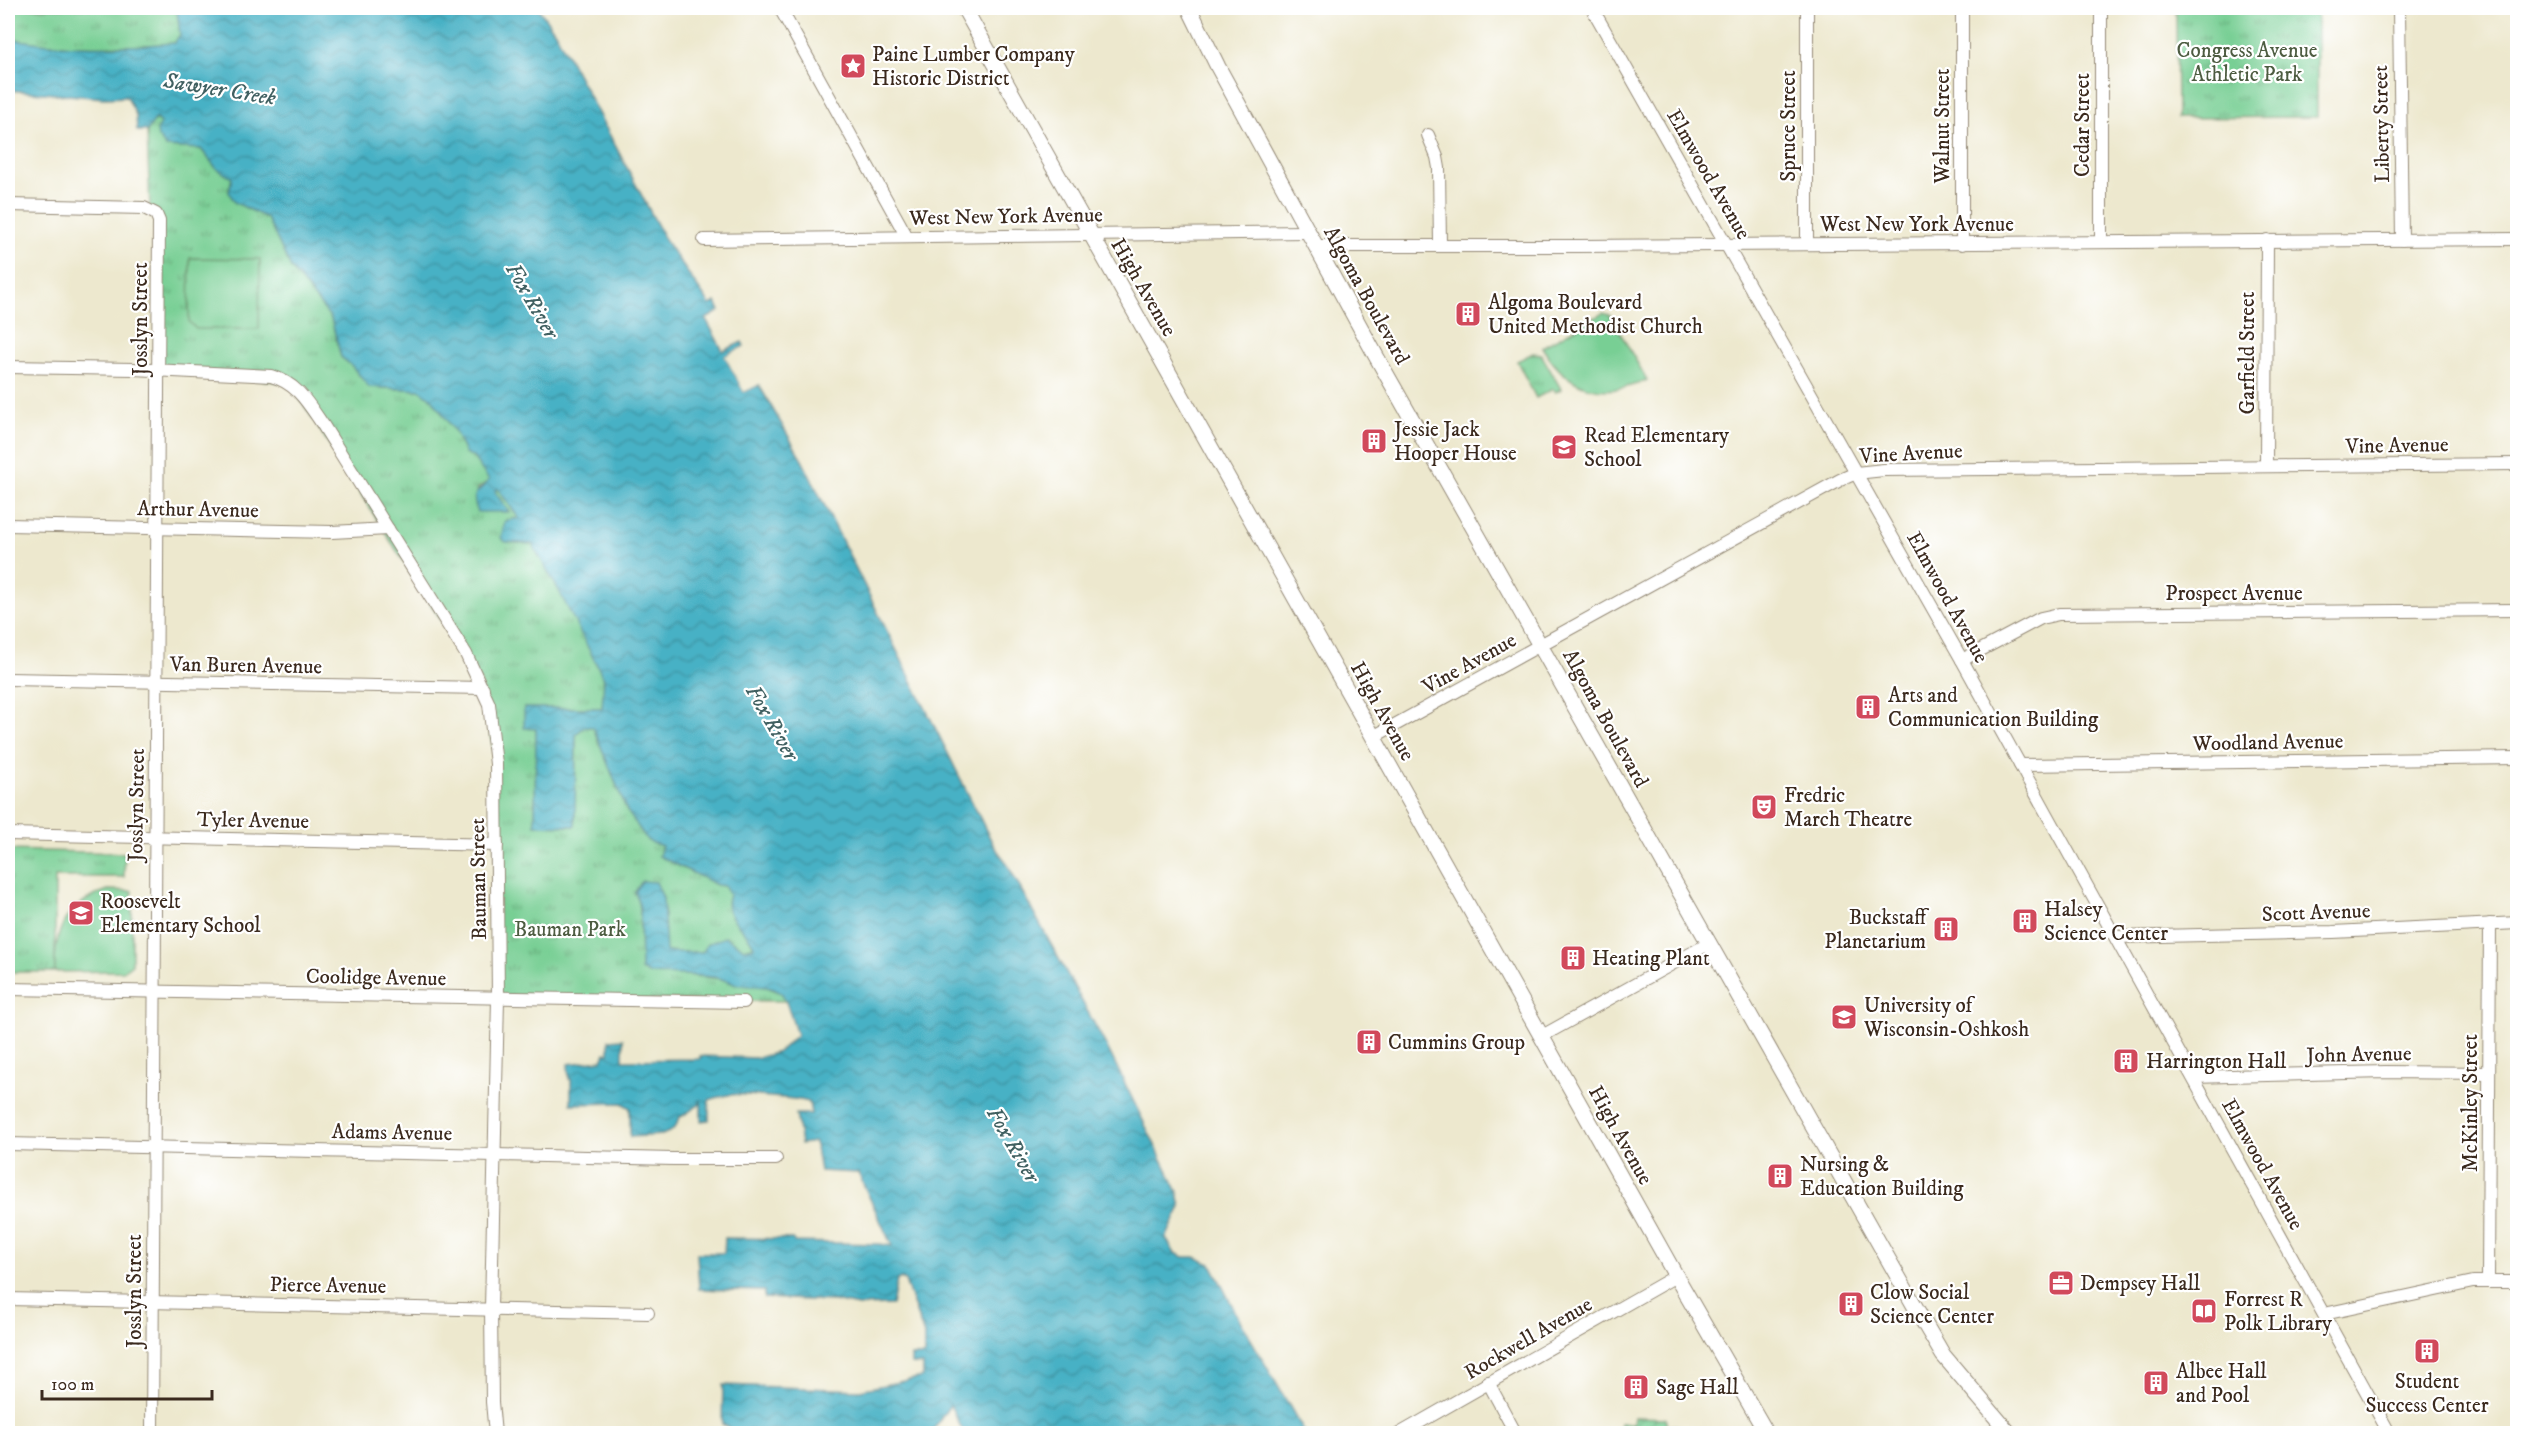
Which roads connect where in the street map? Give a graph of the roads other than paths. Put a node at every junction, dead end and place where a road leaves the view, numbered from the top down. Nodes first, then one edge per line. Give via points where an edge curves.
1 (780, 8) edge
2 (964, 8) edge
3 (1189, 8) edge
4 (1592, 8) edge
5 (1807, 8) edge
6 (1962, 8) edge
7 (2101, 8) edge
8 (2399, 8) edge
9 (1428, 135) dead end
10 (8, 205) edge
11 (1308, 232) junction
12 (1090, 235) junction
13 (907, 237) junction
14 (2517, 239) edge
15 (704, 240) dead end
16 (2267, 240) junction
17 (2402, 240) junction
18 (2102, 242) junction
19 (1807, 244) junction
20 (1962, 244) junction
21 (1440, 245) junction
22 (1727, 245) junction
23 (1316, 246) junction
24 (8, 367) edge
25 (159, 370) junction
26 (2517, 464) edge
27 (2266, 466) junction
28 (1856, 473) junction
29 (8, 525) edge
30 (159, 528) junction
31 (388, 530) junction
32 (2517, 610) edge
33 (1541, 646) junction
34 (1962, 660) junction
35 (8, 679) edge
36 (156, 682) junction
37 (483, 688) junction
38 (1373, 737) junction
39 (2517, 758) edge
40 (2020, 765) junction
41 (8, 834) edge
42 (155, 837) junction
43 (497, 845) junction
44 (2517, 923) edge
45 (2490, 924) junction
46 (2116, 937) junction
47 (1710, 943) junction
48 (8, 989) edge
49 (153, 992) junction
50 (498, 999) junction
51 (744, 1002) dead end
52 (1542, 1036) junction
53 (2489, 1073) junction
54 (2193, 1077) junction
55 (8, 1144) edge
56 (154, 1147) junction
57 (494, 1154) junction
58 (776, 1159) dead end
59 (1676, 1276) junction
60 (2488, 1282) junction
61 (2517, 1282) edge
62 (8, 1299) edge
63 (153, 1301) junction
64 (491, 1308) junction
65 (648, 1313) dead end
66 (2324, 1314) junction
67 (1488, 1382) junction
68 (2387, 1429) dead end
69 (152, 1434) edge
70 (495, 1434) edge
71 (1399, 1434) edge
72 (1516, 1434) edge
73 (1767, 1434) edge
74 (2010, 1434) edge

1 - 13 street
2 - 12 main road, High Avenue
3 - 11 main road, Algoma Boulevard
4 - 22 street, Elmwood Avenue
5 - 19 street, Spruce Street
6 - 20 street, Walnut Street
7 - 18 street, Cedar Street
8 - 17 street, Liberty Street
9 - 21 street via 1439,168
10 - 25 street, Josslyn Street via 144,208 156,213
11 - 12 street, West New York Avenue
11 - 23 main road, Algoma Boulevard
12 - 13 street, West New York Avenue
12 - 38 main road, High Avenue
13 - 15 street, West New York Avenue
14 - 17 street, West New York Avenue
16 - 17 street, West New York Avenue
16 - 18 street, West New York Avenue
16 - 27 street, Garfield Street
18 - 20 street, West New York Avenue
19 - 20 street, West New York Avenue
19 - 22 street, West New York Avenue
21 - 22 street, West New York Avenue
21 - 23 street, West New York Avenue
22 - 28 street, Elmwood Avenue
23 - 33 main road, Algoma Boulevard
24 - 25 street
25 - 30 street, Josslyn Street
25 - 31 street, Bauman Street via 271,376 290,383 323,425
26 - 27 street, Vine Avenue
27 - 28 street, Vine Avenue
28 - 33 street, Vine Avenue
28 - 34 street, Elmwood Avenue
29 - 30 street, Arthur Avenue
30 - 31 street, Arthur Avenue
30 - 36 street, Josslyn Street
31 - 37 street, Bauman Street
32 - 34 street, Prospect Avenue via 2059,614 2041,618
33 - 38 street, Vine Avenue
33 - 47 main road, Algoma Boulevard
34 - 40 street, Elmwood Avenue
35 - 36 street, Van Buren Avenue
36 - 37 street, Van Buren Avenue
36 - 42 street, Josslyn Street
37 - 43 street, Bauman Street via 495,738
38 - 52 main road, High Avenue
39 - 40 street, Woodland Avenue
40 - 46 street, Elmwood Avenue
41 - 42 street, Tyler Avenue
42 - 43 street, Tyler Avenue
42 - 49 street, Josslyn Street
43 - 50 street, Bauman Street
44 - 45 street, Scott Avenue
45 - 46 street, Scott Avenue
45 - 53 street, McKinley Street
46 - 54 street, Elmwood Avenue
47 - 52 street
47 - 74 main road, Algoma Boulevard via 1943,1355
48 - 49 street, Coolidge Avenue
49 - 50 street, Coolidge Avenue
49 - 56 street, Josslyn Street
50 - 51 street, Coolidge Avenue
50 - 57 street, Bauman Street
52 - 59 main road, High Avenue
53 - 54 street, John Avenue
53 - 60 street, McKinley Street
54 - 66 street, Elmwood Avenue
55 - 56 street, Adams Avenue
56 - 57 street, Adams Avenue
56 - 63 street, Josslyn Street
57 - 58 street, Adams Avenue
57 - 64 street, Bauman Street
59 - 67 street, Rockwell Avenue
59 - 73 main road, High Avenue
60 - 61 street
60 - 66 street
62 - 63 street, Pierce Avenue
63 - 64 street, Pierce Avenue
63 - 69 street, Josslyn Street
64 - 65 street, Pierce Avenue
64 - 70 street, Bauman Street
66 - 68 street, Elmwood Avenue
67 - 71 street, Rockwell Avenue
67 - 72 street

